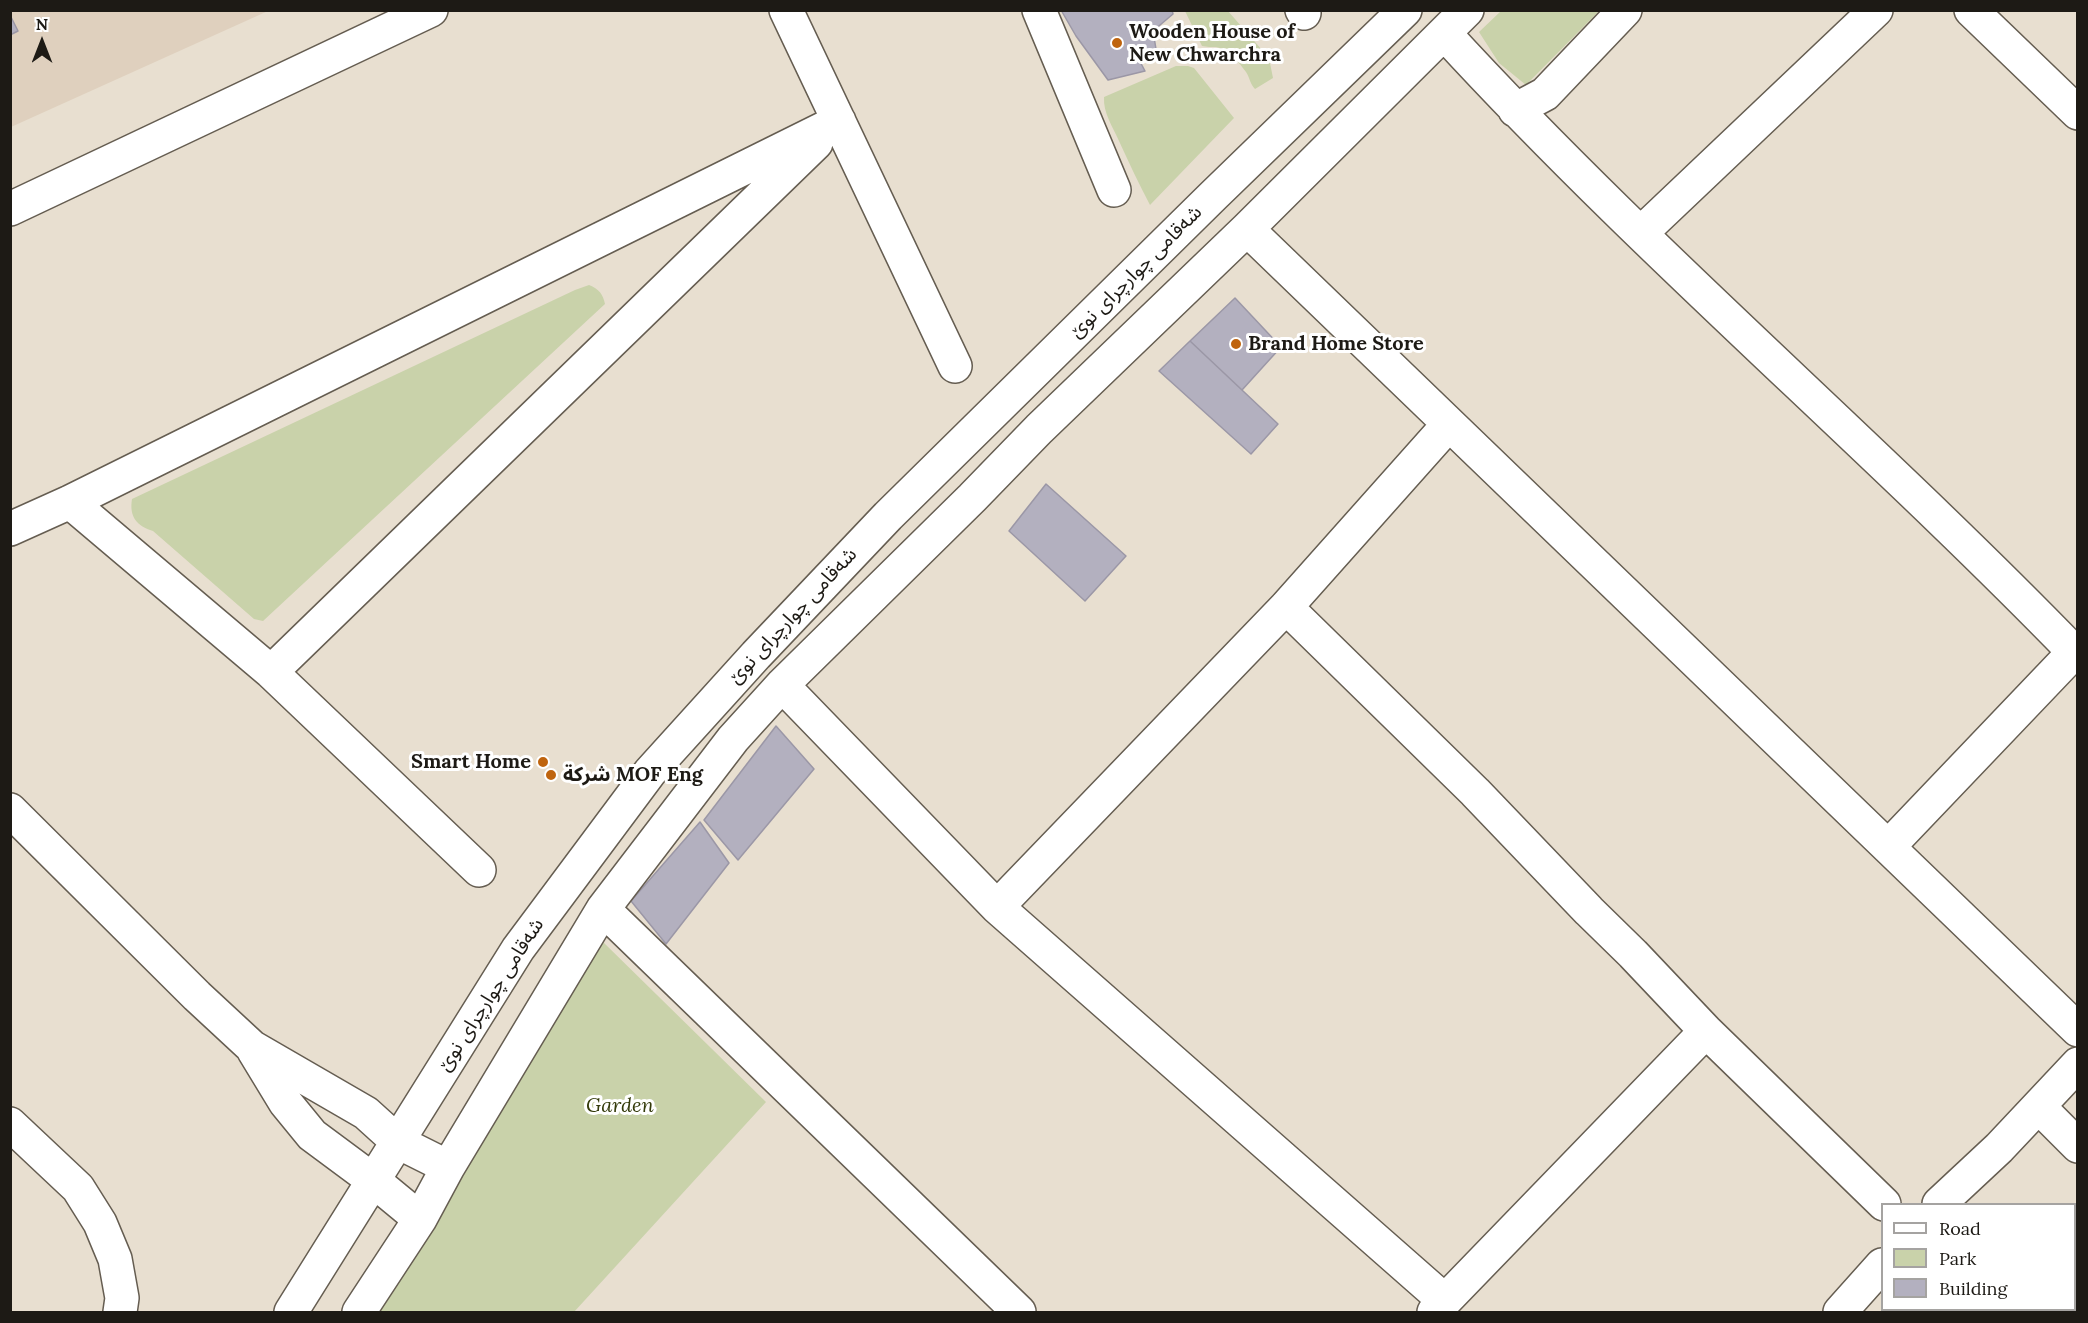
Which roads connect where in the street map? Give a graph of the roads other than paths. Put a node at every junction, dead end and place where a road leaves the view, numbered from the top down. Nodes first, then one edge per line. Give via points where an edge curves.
1 (431, 10) edge
2 (786, 10) edge
3 (1039, 10) edge
4 (1405, 10) edge
5 (1625, 10) edge
6 (1876, 10) edge
7 (1971, 10) edge
8 (1455, 22) edge
9 (1515, 110) junction
10 (2078, 113) edge
11 (838, 121) junction
12 (1114, 190) dead end
13 (10, 209) edge
14 (1247, 229) junction
15 (1641, 233) junction
16 (955, 366) dead end
17 (1449, 424) junction
18 (70, 502) junction
19 (10, 529) edge
20 (1286, 607) junction
21 (2076, 650) edge
22 (272, 672) junction
23 (782, 685) junction
24 (10, 810) edge
25 (1888, 847) junction
26 (479, 870) dead end
27 (997, 907) junction
28 (603, 909) junction
29 (2078, 1030) edge
30 (1706, 1031) junction
31 (252, 1047) junction
32 (2078, 1064) edge
33 (2039, 1107) junction
34 (10, 1124) edge
35 (398, 1142) junction
36 (2078, 1146) edge
37 (448, 1167) junction
38 (374, 1181) junction
39 (1883, 1203) edge
40 (1940, 1203) edge
41 (420, 1219) junction
42 (1881, 1265) edge
43 (1439, 1306) edge
44 (120, 1312) edge
45 (291, 1312) edge
46 (359, 1312) edge
47 (1019, 1312) edge
48 (1840, 1312) edge

1 - 13 street
2 - 11 street
3 - 12 street
4 - 35 street, شەقامی چوارچرای نوێ via 888,516 650,771 518,950
5 - 9 street via 1545,94
6 - 15 street
7 - 10 street
8 - 9 street
8 - 14 street, شەقامی چوارچرای نوێ
9 - 15 street
11 - 16 street
11 - 18 street
11 - 22 street
14 - 17 street
14 - 23 street, شەقامی چوارچرای نوێ
15 - 21 street
17 - 20 street
17 - 25 street
18 - 19 street
18 - 22 street
20 - 27 street
20 - 30 street via 1475,792
21 - 25 street
22 - 26 street
23 - 27 street
23 - 28 street, شەقامی چوارچرای نوێ via 733,739
24 - 31 street
25 - 29 street
27 - 43 street
28 - 37 street, شەقامی چوارچرای نوێ
28 - 47 street
30 - 39 street
30 - 43 street
31 - 35 street via 366,1113
31 - 38 street via 285,1102 312,1135
32 - 33 street
33 - 36 street
33 - 40 street
34 - 44 street via 78,1188 100,1223 116,1259 122,1298
35 - 37 street
35 - 38 street, شەقامی چوارچرای نوێ
37 - 41 street, شەقامی چوارچرای نوێ
38 - 41 street
38 - 45 street, شەقامی چوارچرای نوێ
41 - 46 street, شەقامی چوارچرای نوێ
42 - 48 street

